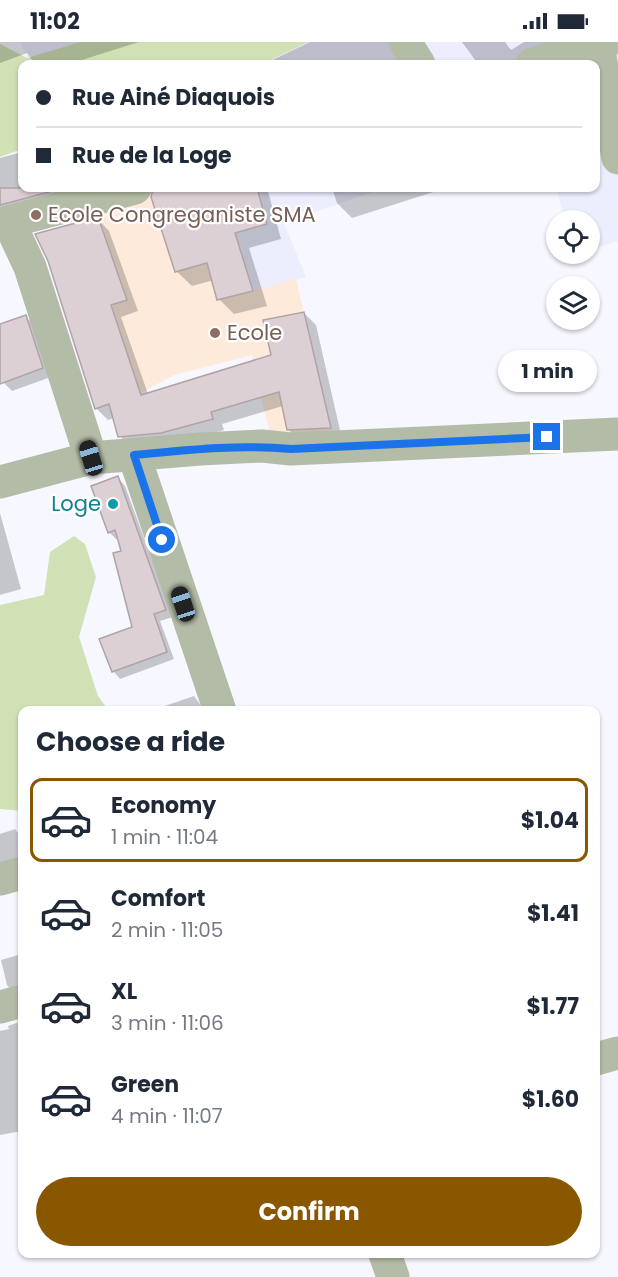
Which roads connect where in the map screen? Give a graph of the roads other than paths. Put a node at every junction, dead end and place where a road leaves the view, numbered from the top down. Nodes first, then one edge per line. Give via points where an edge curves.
1 (405, 42) edge
2 (602, 43) edge
3 (416, 60) edge
4 (545, 60) edge
5 (618, 158) edge
6 (120, 192) edge
7 (4, 223) edge
8 (618, 434) edge
9 (134, 455) junction
10 (91, 458) junction
11 (0, 482) edge
12 (218, 706) edge
13 (18, 874) edge
14 (0, 879) edge
15 (18, 1002) edge
16 (0, 1007) edge
17 (618, 1053) edge
18 (600, 1058) edge
19 (386, 1258) edge
20 (393, 1277) edge

1 - 3 street
2 - 4 street
2 - 5 street
6 - 7 street
7 - 10 street via 30,267
8 - 9 street via 291,449 210,448
9 - 10 street
9 - 12 street
10 - 11 street
13 - 14 street
15 - 16 street
17 - 18 street
19 - 20 street

